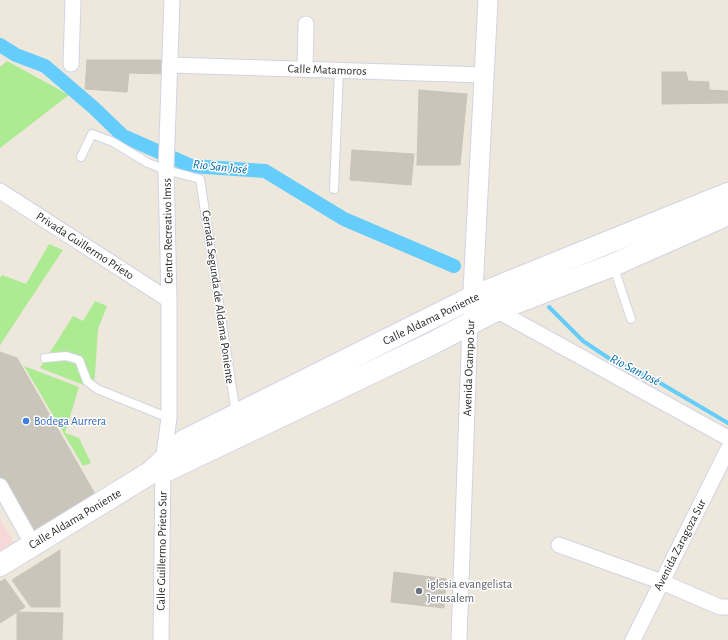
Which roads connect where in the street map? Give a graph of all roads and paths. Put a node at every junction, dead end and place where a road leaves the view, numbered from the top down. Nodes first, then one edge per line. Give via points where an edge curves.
1 (73, 0) edge
2 (172, 0) edge
3 (488, 0) edge
4 (306, 24) dead end
5 (71, 64) dead end
6 (170, 65) junction
7 (305, 69) junction
8 (339, 71) junction
9 (484, 75) junction
10 (81, 157) dead end
11 (166, 167) junction
12 (334, 189) dead end
13 (0, 191) edge
14 (728, 194) edge
15 (728, 214) edge
16 (613, 265) junction
17 (473, 297) junction
18 (170, 300) junction
19 (496, 310) junction
20 (631, 320) dead end
21 (470, 323) junction
22 (46, 358) dead end
23 (236, 416) junction
24 (169, 418) junction
25 (728, 438) edge
26 (728, 450) edge
27 (159, 469) junction
28 (0, 486) edge
29 (34, 545) junction
30 (559, 545) dead end
31 (0, 565) edge
32 (662, 582) junction
33 (728, 607) edge
34 (161, 640) edge
35 (459, 640) edge
36 (633, 640) edge

1 - 5 street
2 - 6 street, Centro Recreativo Imss
3 - 9 street, Avenida Ocampo Sur
4 - 7 street
6 - 7 street, Calle Matamoros
6 - 11 street, Centro Recreativo Imss
7 - 8 street, Calle Matamoros
8 - 9 street, Calle Matamoros
8 - 12 lane
9 - 17 street, Avenida Ocampo Sur
10 - 11 lane via 92,134 114,142 148,163
11 - 18 street, Centro Recreativo Imss
11 - 23 lane, Cerrada Segunda de Aldama Poniente via 200,178
13 - 18 street, Privada Guillermo Prieto
14 - 17 main road, Calle Aldama Poniente
15 - 16 main road, Calle Aldama Poniente
16 - 19 main road, Calle Aldama Poniente
16 - 20 lane
17 - 21 street, Avenida Ocampo Sur
17 - 23 main road, Calle Aldama Poniente
18 - 24 street, Centro Recreativo Imss
19 - 21 main road, Calle Aldama Poniente
19 - 25 street
21 - 27 main road, Calle Aldama Poniente via 431,344
21 - 35 street, Avenida Ocampo Sur
22 - 24 lane via 66,356 78,360 87,381 97,389
23 - 27 main road, Calle Aldama Poniente via 184,441
24 - 27 street, Centro Recreativo Imss
26 - 32 street, Avenida Zaragoza Sur
27 - 29 main road, Calle Aldama Poniente
27 - 34 street, Calle Guillermo Prieto Sur
28 - 29 street
29 - 31 main road, Calle Aldama Poniente
30 - 32 street
32 - 33 street
32 - 36 street, Avenida Zaragoza Sur

